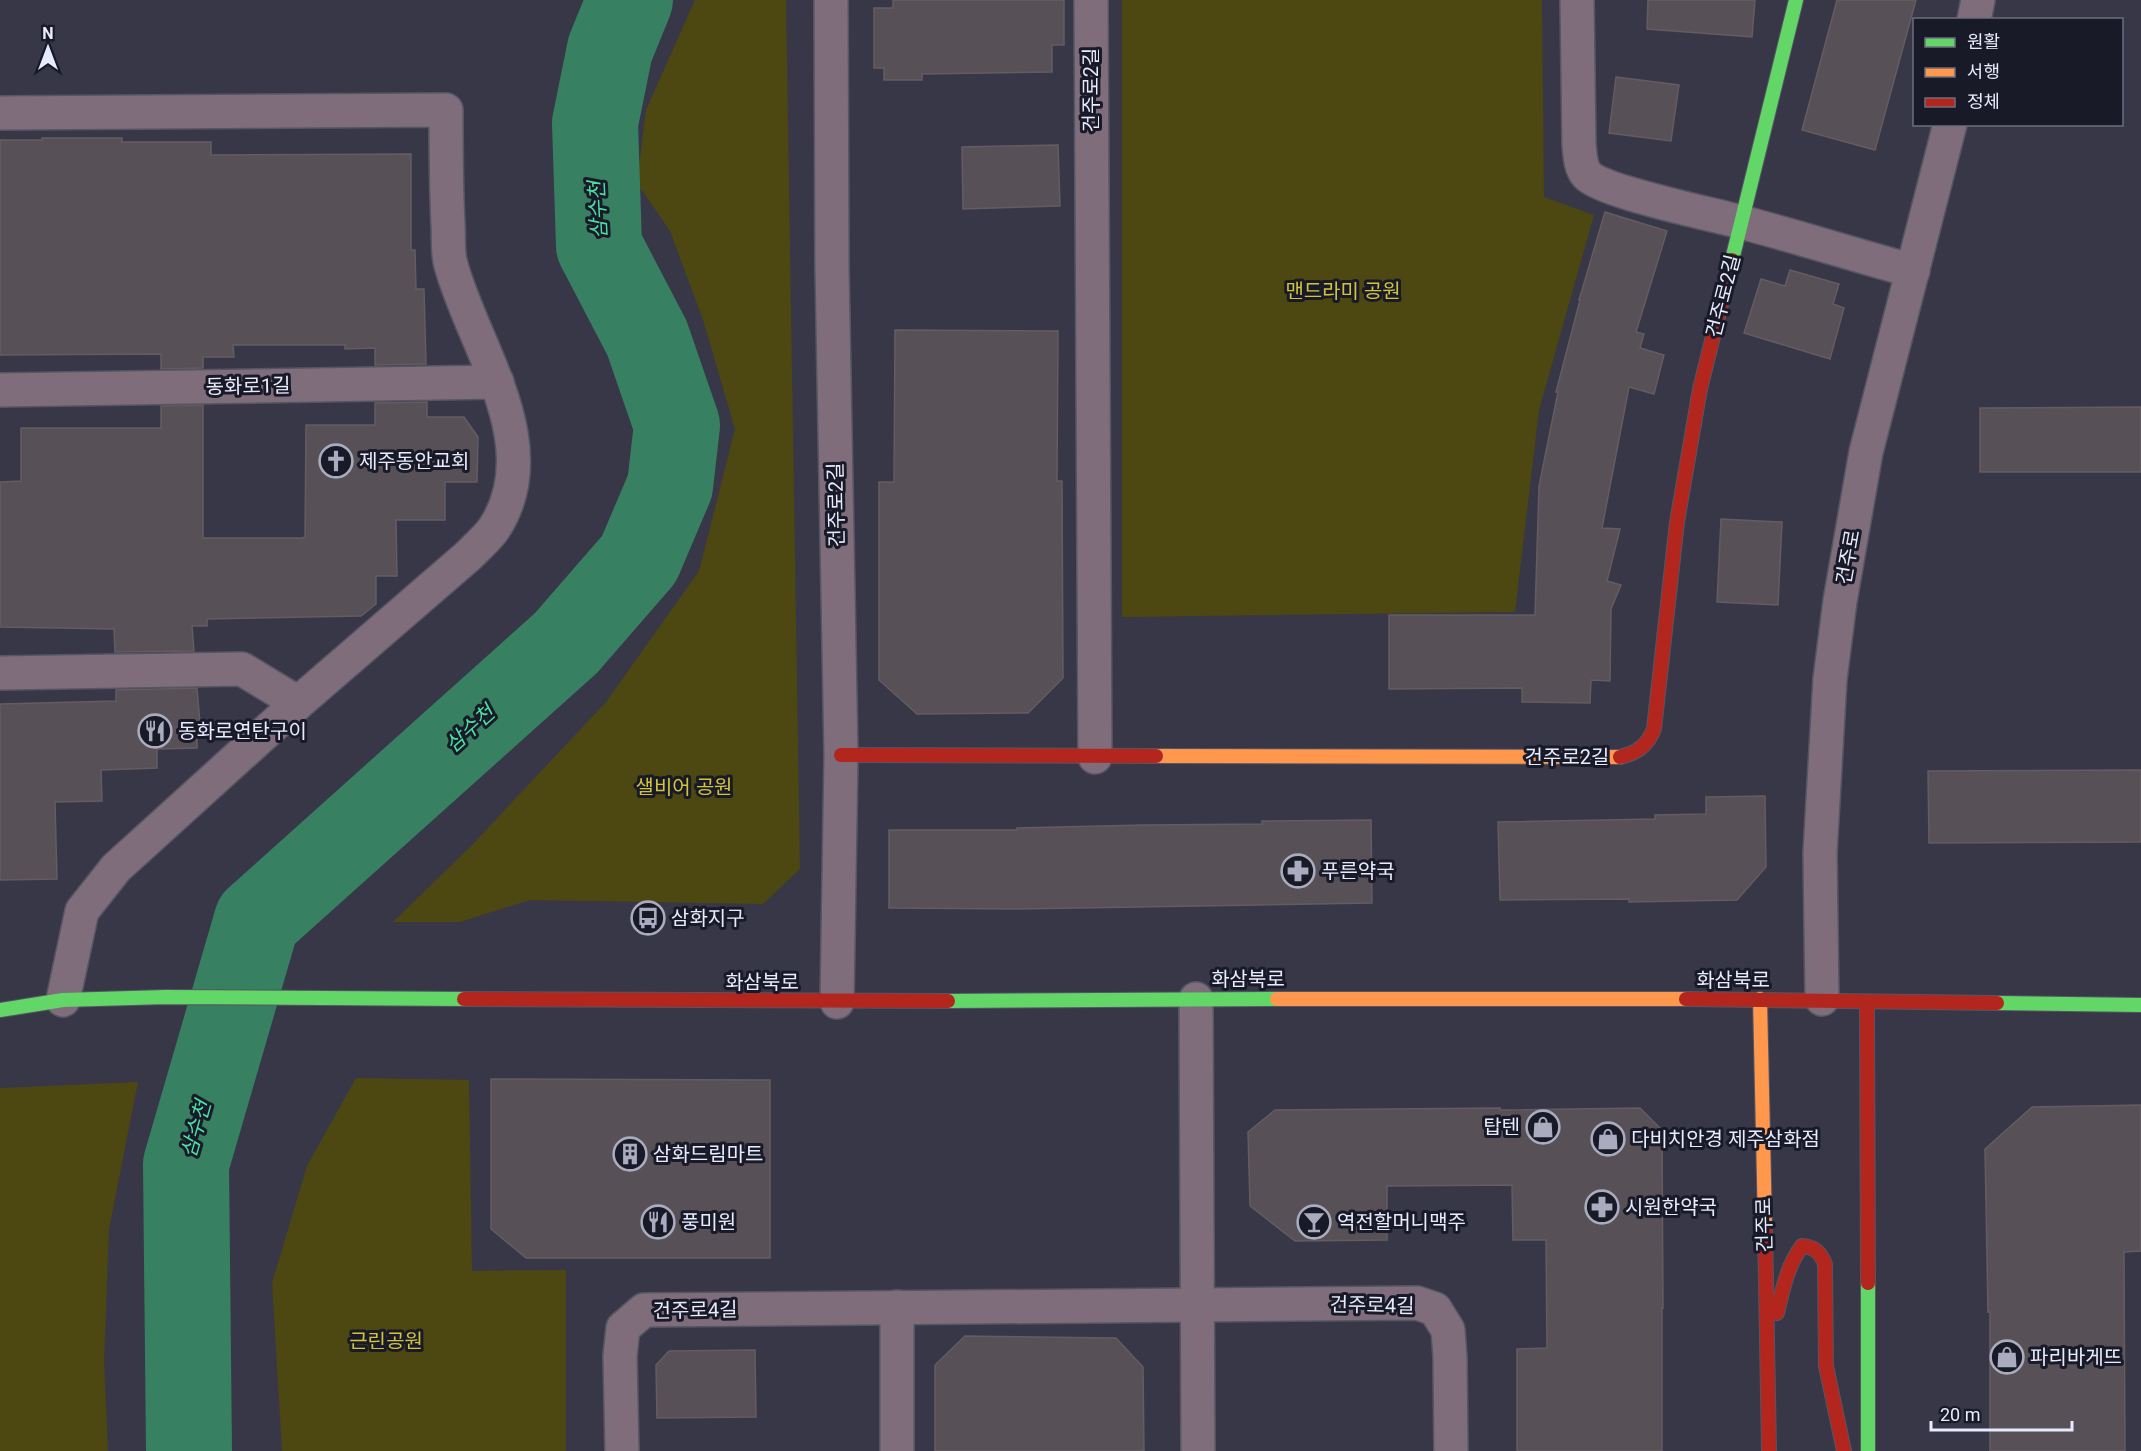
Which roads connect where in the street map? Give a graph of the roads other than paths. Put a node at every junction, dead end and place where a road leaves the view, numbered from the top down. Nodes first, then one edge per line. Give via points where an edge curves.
1 (831, 0) edge
2 (1091, 0) edge
3 (1577, 0) edge
4 (1796, 0) edge
5 (1978, 0) edge
6 (1974, 18) edge
7 (0, 113) edge
8 (1949, 126) edge
9 (1742, 222) junction
10 (1913, 271) junction
11 (497, 382) junction
12 (0, 390) edge
13 (0, 673) edge
14 (298, 702) junction
15 (841, 755) junction
16 (1095, 757) junction
17 (1197, 999) junction
18 (1760, 999) junction
19 (1822, 999) junction
20 (63, 1000) junction
21 (837, 1002) junction
22 (1867, 1002) junction
23 (2141, 1005) edge
24 (0, 1010) edge
25 (1199, 1305) junction
26 (897, 1307) junction
27 (1767, 1357) junction
28 (622, 1451) edge
29 (897, 1451) edge
30 (1198, 1451) edge
31 (1451, 1451) edge
32 (1769, 1451) edge
33 (1844, 1451) edge
34 (1868, 1451) edge

1 - 15 street, 건주로2길
2 - 16 street, 건주로2길
3 - 9 street via 1579,144 1587,175 1637,195
4 - 9 street, 건주로2길
5 - 6 street
7 - 11 street via 446,110 450,263
8 - 10 street, 건주로
9 - 10 street
9 - 16 street, 건주로2길 via 1700,389 1688,456 1654,729 1649,742 1635,754 1619,758
10 - 19 street, 건주로 via 1866,452 1830,679 1820,853
11 - 12 street, 동화로1길
11 - 14 street via 510,424 513,463 508,497 493,530
13 - 14 street via 242,669
14 - 20 street via 117,868 82,911
15 - 16 street, 건주로2길
15 - 21 street
17 - 18 street, 화삼북로
17 - 21 street, 화삼북로
17 - 25 street
18 - 19 street, 화삼북로
18 - 27 street, 건주로
19 - 22 street, 화삼북로
20 - 21 street, 화삼북로 via 166,997
20 - 24 street
22 - 23 street, 화삼북로
22 - 34 street
25 - 26 street, 건주로4길
25 - 30 street
25 - 31 street, 건주로4길 via 1417,1303 1435,1309 1448,1330
26 - 28 street, 건주로4길 via 644,1310 623,1328
26 - 29 street
27 - 32 street, 건주로
27 - 33 street via 1787,1273 1802,1246 1813,1246 1821,1251 1825,1264 1826,1366

